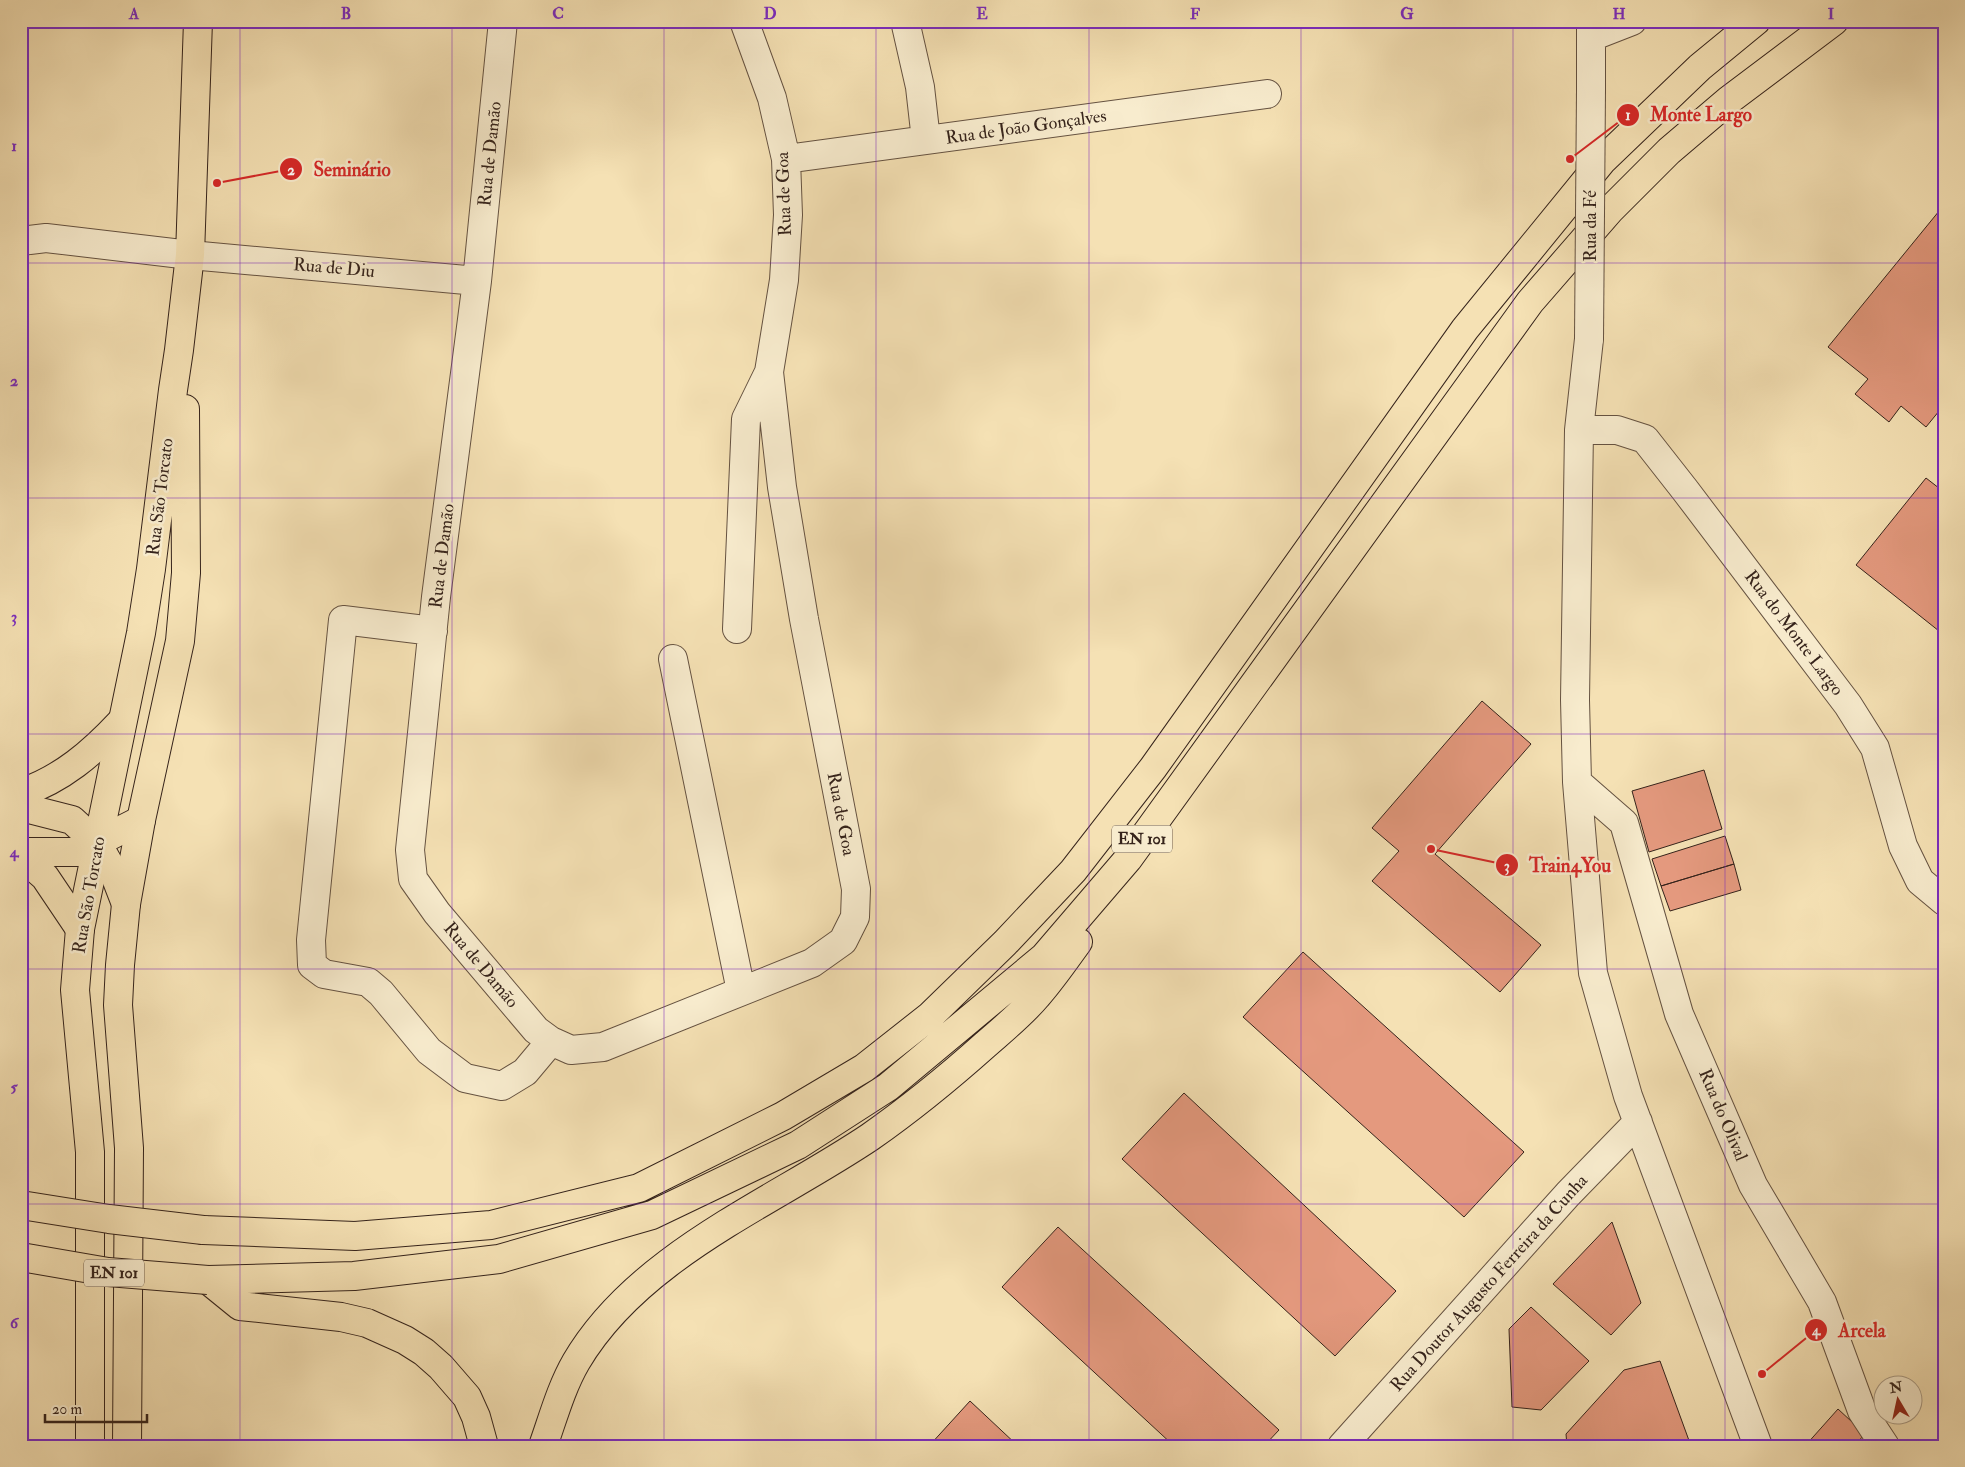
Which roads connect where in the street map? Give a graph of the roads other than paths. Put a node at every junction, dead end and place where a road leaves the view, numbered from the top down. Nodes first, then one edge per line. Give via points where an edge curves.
1 (198, 21) edge
2 (503, 21) edge
3 (744, 21) edge
4 (905, 21) edge
5 (1632, 21) edge
6 (1756, 21) edge
7 (1834, 21) edge
8 (1591, 29) edge
9 (1267, 94) dead end
10 (926, 140) junction
11 (786, 159) junction
12 (21, 241) edge
13 (190, 256) junction
14 (477, 280) junction
15 (179, 350) junction
16 (769, 372) junction
17 (1579, 430) junction
18 (736, 629) dead end
19 (433, 631) junction
20 (673, 659) dead end
21 (121, 722) junction
22 (1577, 782) junction
23 (21, 793) edge
24 (21, 808) edge
25 (141, 820) junction
26 (97, 843) junction
27 (21, 852) edge
28 (21, 856) edge
29 (1128, 859) junction
30 (1944, 901) edge
31 (126, 904) junction
32 (80, 929) junction
33 (741, 991) junction
34 (551, 1041) junction
35 (1638, 1122) junction
36 (21, 1206) edge
37 (21, 1257) edge
38 (208, 1280) junction
39 (90, 1446) edge
40 (128, 1446) edge
41 (484, 1446) edge
42 (543, 1446) edge
43 (1342, 1446) edge
44 (1758, 1446) edge
45 (1885, 1446) edge

1 - 13 main road, Rua São Torcato
2 - 14 street, Rua de Damão
3 - 11 street, Rua de Goa via 772,98
4 - 10 street via 920,87
5 - 8 street
6 - 36 main road, EN 101, bridge via 1700,67 1602,161 1494,293 1153,768 1073,871 1006,943 930,1016 864,1068 783,1116 639,1188 492,1225 355,1236 203,1230
7 - 29 main road, EN 101 via 1669,150 1610,210 1530,302
8 - 17 street, Rua da Fé, bridge via 1589,339
9 - 10 street, Rua de João Gonçalves
10 - 11 street, Rua de João Gonçalves
11 - 16 street, Rua de Goa via 788,215 784,280
12 - 13 street, Rua de Diu via 46,238
13 - 14 street, Rua de Diu
13 - 15 main road, Rua São Torcato
14 - 19 street, Rua de Damão
15 - 21 main road, Rua São Torcato via 151,569 141,633
15 - 25 main road, Rua São Torcato via 185,385 185,583 180,641
16 - 18 street, Rua de Goa via 746,418
16 - 33 street, Rua de Goa via 782,487 804,619 856,889 854,916 843,941 812,962
17 - 22 street, Rua da Fé
17 - 30 street, Rua do Monte Largo via 1616,430 1645,439 1679,482 1848,705 1875,748 1903,846 1920,881
19 - 34 street, Rua de Damão via 410,850 413,878 437,913 536,1030
19 - 34 street via 343,620 312,930 312,965 324,974 368,982 429,1052 465,1078 502,1086 525,1072
20 - 33 street
21 - 23 main road via 69,770
21 - 26 main road, Rua São Torcato
22 - 35 street, Rua da Fé via 1594,973
22 - 45 street, Rua do Olival via 1624,823 1679,1014 1753,1185 1822,1302 1862,1411
24 - 26 main road via 72,820
25 - 26 main road
25 - 31 main road, Rua São Torcato
26 - 27 main road via 78,852
26 - 31 main road
26 - 32 main road, Rua São Torcato
28 - 32 main road via 45,877
29 - 38 main road, EN 101 via 1044,957 888,1087 798,1145 652,1215 499,1259 354,1276
29 - 42 main road via 1083,937 1037,997 998,1034 870,1137 697,1244 628,1296 605,1320 576,1362 564,1385
31 - 40 main road, Rua São Torcato via 118,1005 129,1148
32 - 39 main road, Rua São Torcato via 75,990 90,1152
33 - 34 street, Rua de Goa via 603,1047 571,1050
35 - 43 street, Rua Doutor Augusto Ferreira da Cunha via 1568,1194
35 - 44 street, Rua da Fé
37 - 38 main road, EN 101, bridge via 108,1272
38 - 41 main road via 240,1306 341,1317 367,1323 405,1340 424,1352 467,1397

